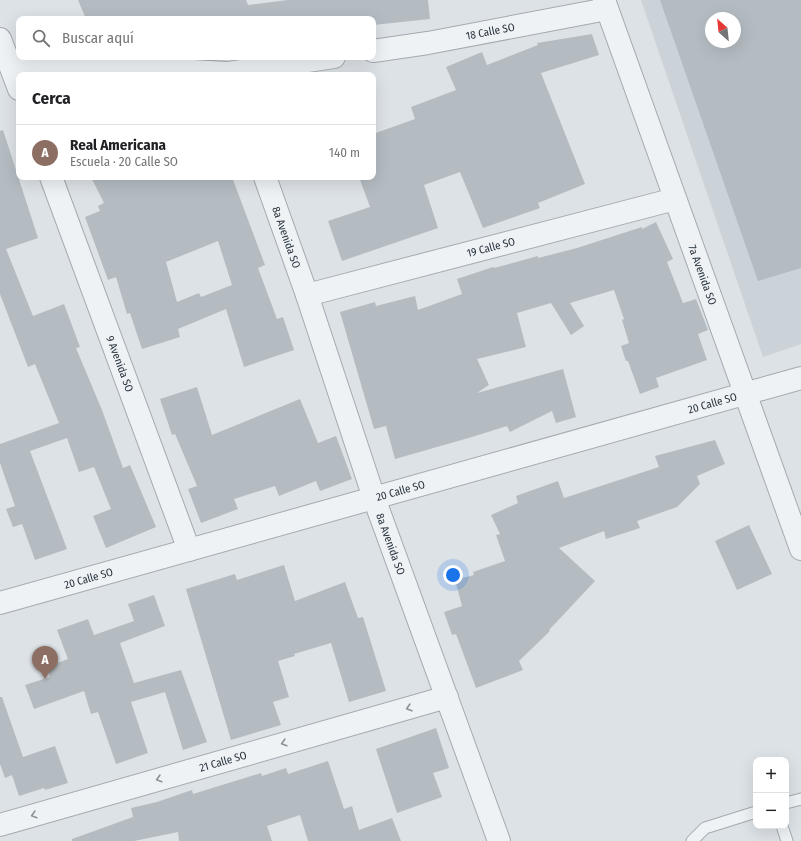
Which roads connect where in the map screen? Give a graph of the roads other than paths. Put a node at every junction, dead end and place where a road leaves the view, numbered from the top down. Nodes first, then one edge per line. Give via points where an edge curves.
1 (605, 4) edge
2 (0, 39) edge
3 (376, 51) edge
4 (315, 60) edge
5 (9, 61) junction
6 (194, 72) edge
7 (240, 72) edge
8 (16, 81) edge
9 (52, 180) edge
10 (266, 180) edge
11 (675, 199) junction
12 (307, 295) junction
13 (801, 378) edge
14 (745, 394) junction
15 (374, 498) junction
16 (801, 549) edge
17 (189, 550) junction
18 (0, 603) edge
19 (447, 697) junction
20 (801, 799) edge
21 (789, 802) edge
22 (753, 813) edge
23 (0, 825) edge
24 (783, 829) edge
25 (499, 841) edge
26 (692, 841) edge
27 (787, 841) edge

1 - 3 street, 18 Calle SO via 436,42
1 - 11 street, 7a Avenida SO
2 - 5 street
4 - 7 street
5 - 6 street
5 - 8 street
9 - 17 street, 9 Avenida SO
10 - 12 street, 8a Avenida SO
11 - 12 street, 19 Calle SO
11 - 14 street, 7a Avenida SO
12 - 15 street, 8a Avenida SO
13 - 14 street, 20 Calle SO
14 - 15 street, 20 Calle SO
14 - 16 street, 7a Avenida SO
15 - 17 street, 20 Calle SO
15 - 19 street, 8a Avenida SO
17 - 18 street, 20 Calle SO
19 -> 23 street, 21 Calle SO
19 - 25 street, 8a Avenida SO
20 - 21 lane
22 - 26 lane via 705,828
24 - 27 lane

